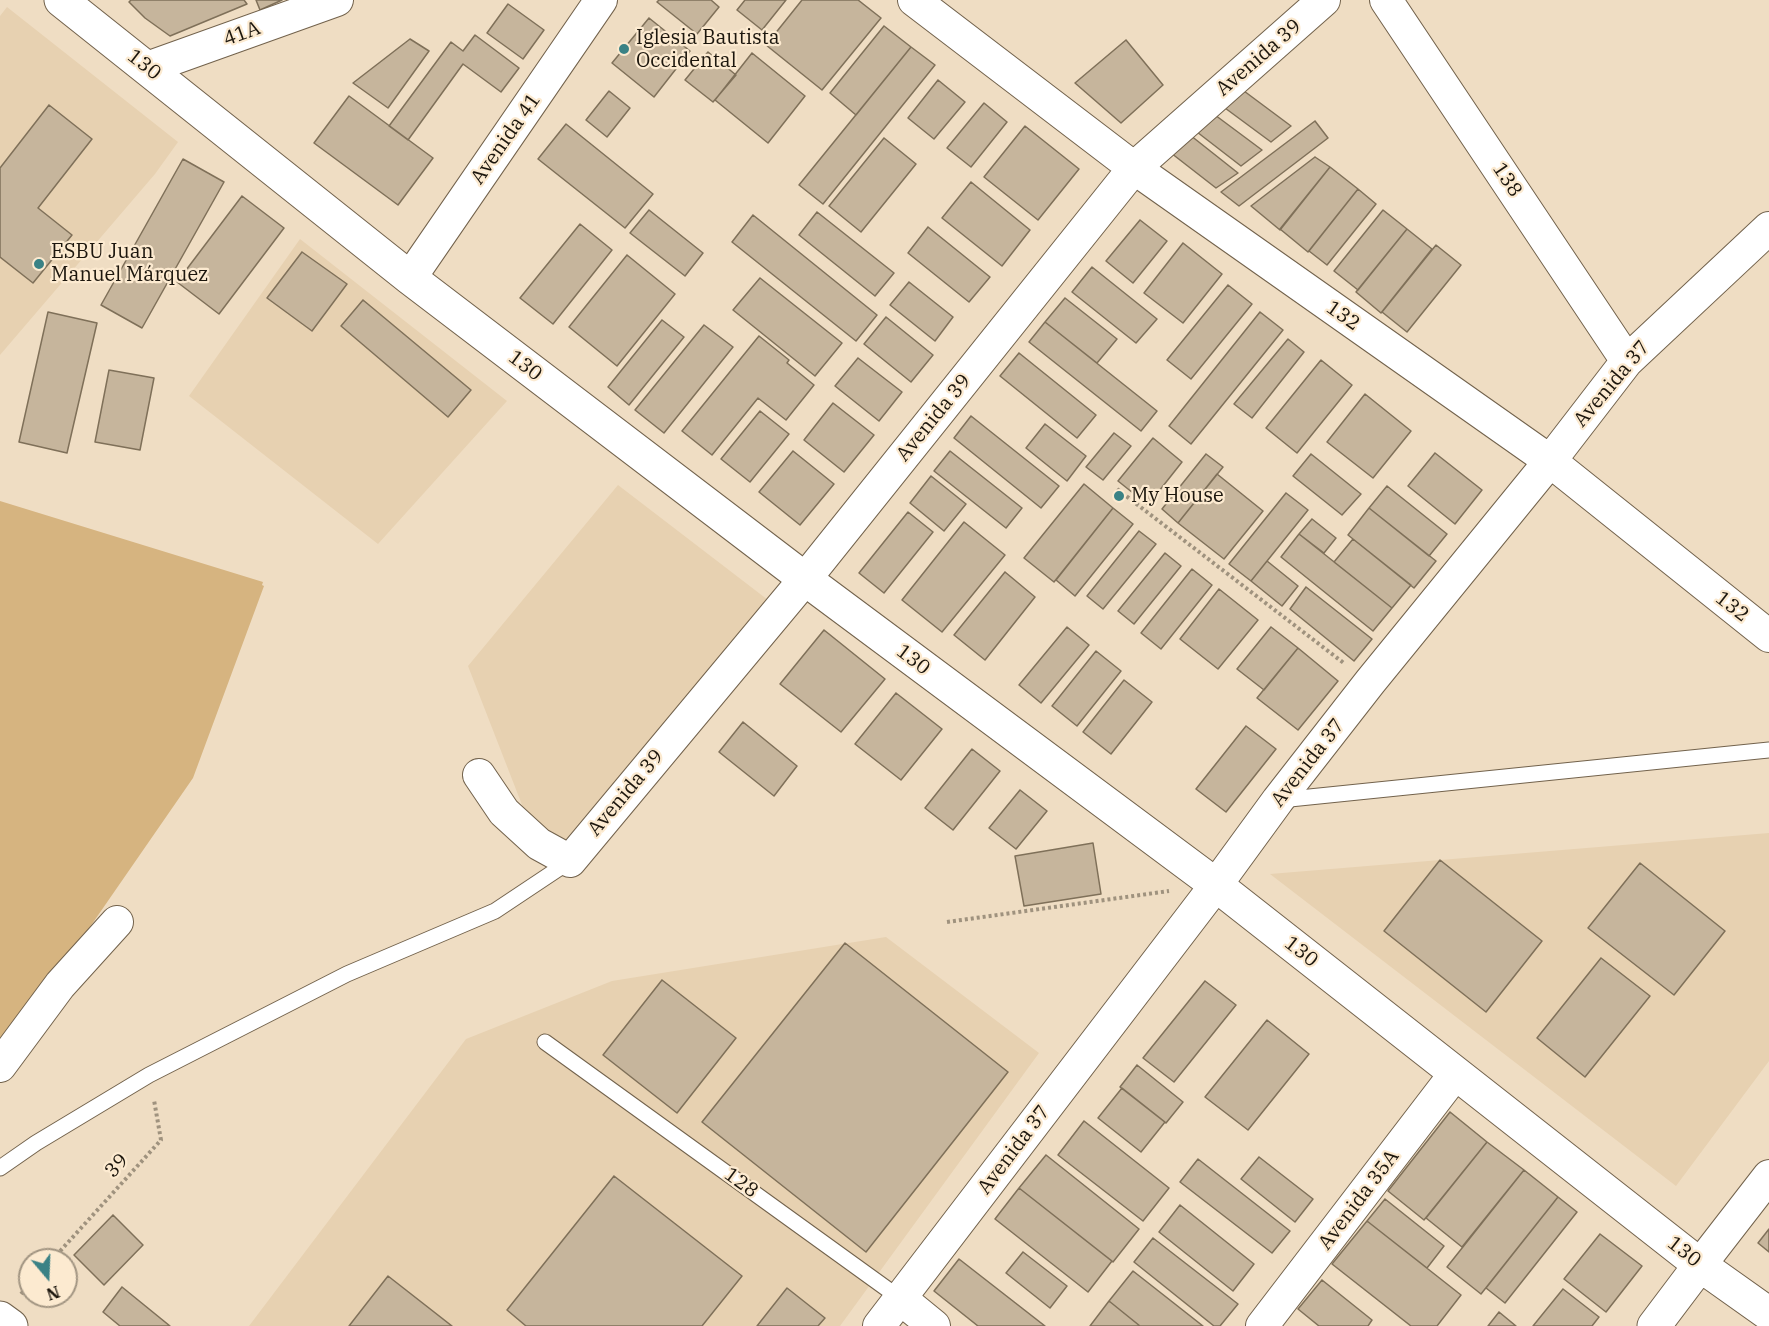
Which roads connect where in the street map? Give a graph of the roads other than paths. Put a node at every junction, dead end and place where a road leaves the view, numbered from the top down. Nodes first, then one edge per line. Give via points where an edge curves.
1 (60, 0) edge
2 (338, 0) edge
3 (601, 0) edge
4 (914, 0) edge
5 (940, 0) edge
6 (1324, 0) edge
7 (1386, 0) edge
8 (962, 37) junction
9 (147, 68) junction
10 (1134, 168) junction
11 (1769, 228) edge
12 (410, 278) junction
13 (1627, 361) junction
14 (1550, 461) junction
15 (804, 579) junction
16 (1769, 636) edge
17 (1769, 750) edge
18 (479, 775) dead end
19 (1278, 800) junction
20 (570, 861) junction
21 (1216, 885) junction
22 (117, 922) dead end
23 (545, 1042) dead end
24 (0, 1066) edge
25 (1455, 1074) junction
26 (0, 1168) edge
27 (1769, 1176) edge
28 (1700, 1265) junction
29 (901, 1299) junction
30 (1769, 1314) edge
31 (0, 1318) edge
32 (11, 1326) edge
33 (879, 1326) edge
34 (934, 1326) edge
35 (1262, 1326) edge
36 (1654, 1326) edge

1 - 9 street, 130
2 - 9 street, 41A
3 - 12 street, Avenida 41
4 - 8 street, 132
5 - 8 street
6 - 10 street, Avenida 39
7 - 13 street, 138
8 - 10 street, 132
9 - 12 street, 130
10 - 14 street, 132
10 - 15 street, Avenida 39
11 - 13 street, Avenida 37
12 - 15 street, 130
13 - 14 street, Avenida 37
14 - 16 street, 132
14 - 19 street, Avenida 37
15 - 20 street, Avenida 39
15 - 21 street, 130
17 - 19 lane
18 - 20 street via 504,812 540,843
19 - 21 street, Avenida 37
20 - 26 lane via 495,911 347,974 149,1075
21 - 25 street, 130
21 - 29 street, Avenida 37
22 - 24 street via 60,985
23 - 29 lane, 128
25 - 28 street, 130
25 - 35 street, Avenida 35A
27 - 28 street
28 - 30 street, 130
28 - 36 street
29 - 33 street, Avenida 37
29 - 34 street, 128
31 - 32 street

